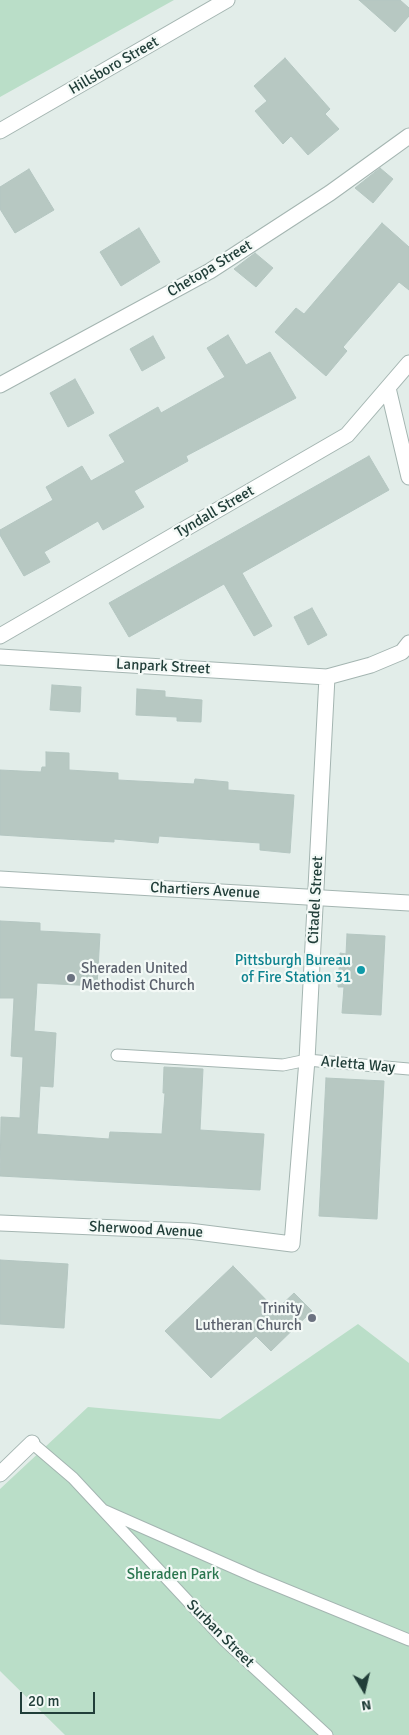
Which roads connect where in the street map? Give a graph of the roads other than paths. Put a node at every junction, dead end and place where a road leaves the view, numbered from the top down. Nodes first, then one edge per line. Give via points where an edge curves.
1 (227, 0) edge
2 (0, 132) edge
3 (409, 136) edge
4 (409, 363) edge
5 (0, 385) edge
6 (388, 388) junction
7 (409, 477) edge
8 (0, 636) edge
9 (409, 643) edge
10 (0, 657) edge
11 (327, 677) junction
12 (0, 879) edge
13 (316, 897) junction
14 (409, 903) edge
15 (117, 1055) dead end
16 (307, 1060) junction
17 (409, 1069) edge
18 (0, 1223) edge
19 (292, 1244) joint
20 (32, 1443) joint
21 (0, 1474) edge
22 (100, 1508) junction
23 (409, 1640) edge
24 (327, 1735) edge

1 - 2 street, Hillsboro Street
3 - 5 street, Chetopa Street via 330,194 210,271
4 - 6 street, Tyndall Street
6 - 7 street
6 - 8 street, Tyndall Street via 347,435
9 - 11 street via 402,652 387,659
10 - 11 street, Lanpark Street
11 - 13 street, Citadel Street
12 - 13 street, Chartiers Avenue
13 - 14 street, Chartiers Avenue
13 - 16 street, Citadel Street
15 - 16 lane, Arletta Way via 283,1065
16 - 17 lane, Arletta Way
16 - 19 street, Citadel Street
18 - 19 street, Sherwood Avenue via 189,1231
20 - 21 street
20 - 22 lane, Surban Street via 73,1478
22 - 23 lane via 255,1577
22 - 24 lane, Surban Street via 225,1642

